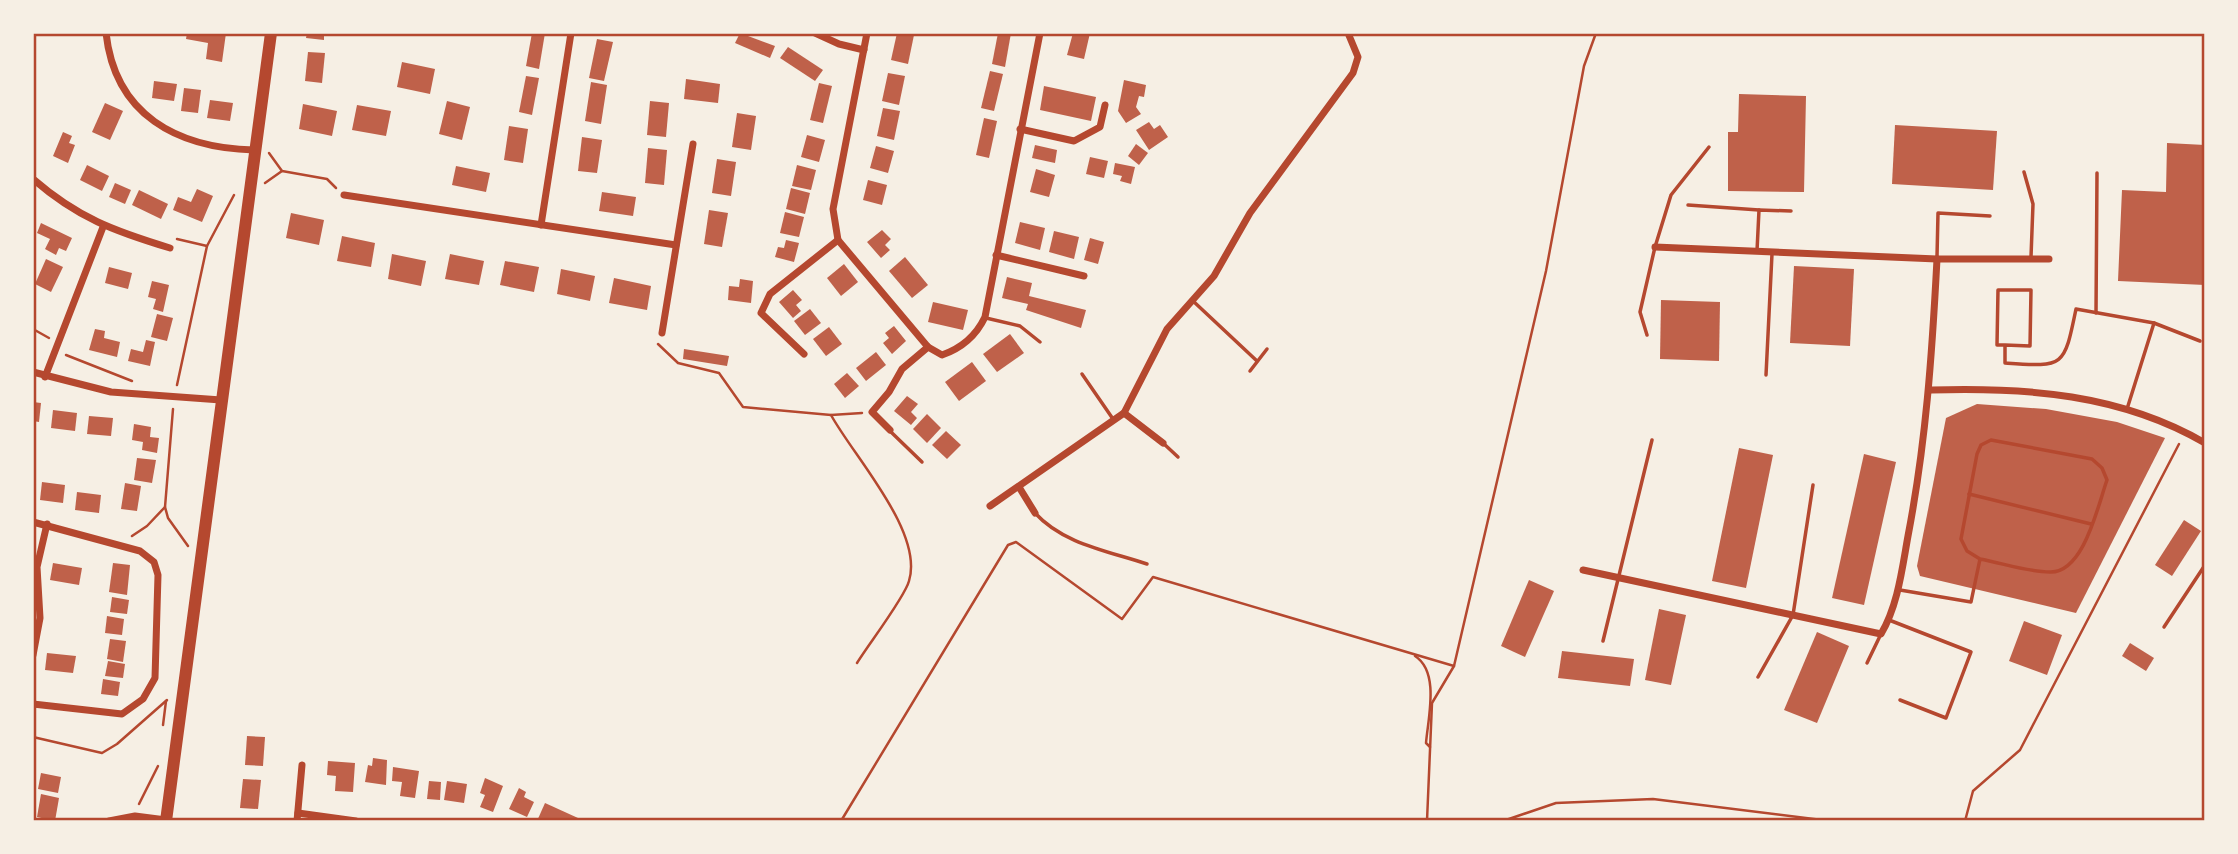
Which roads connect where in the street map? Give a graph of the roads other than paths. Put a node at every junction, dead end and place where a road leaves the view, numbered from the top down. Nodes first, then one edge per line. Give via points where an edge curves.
1 (106, 33) edge
2 (271, 33) edge
3 (571, 33) edge
4 (815, 33) edge
5 (867, 33) edge
6 (1040, 33) edge
7 (1348, 33) edge
8 (864, 50) junction
9 (1105, 105) dead end
10 (1020, 129) junction
11 (692, 144) dead end
12 (1709, 148) dead end
13 (254, 150) junction
14 (2024, 172) dead end
15 (2097, 173) dead end
16 (33, 179) edge
17 (344, 195) road end
18 (1688, 205) dead end
19 (1759, 210) junction
20 (1791, 211) dead end
21 (1990, 216) dead end
22 (541, 225) junction
23 (103, 227) junction
24 (838, 240) junction
25 (676, 245) junction
26 (1655, 247) junction
27 (170, 248) road end
28 (1757, 251) junction
29 (1773, 252) junction
30 (996, 255) junction
31 (1937, 259) junction
32 (2031, 259) junction
33 (2049, 259) dead end
34 (1084, 276) dead end
35 (1192, 300) junction
36 (2096, 313) junction
37 (985, 317) junction
38 (2154, 323) junction
39 (662, 333) road end
40 (1647, 335) dead end
41 (2200, 341) dead end
42 (1040, 342) dead end
43 (2005, 345) junction
44 (928, 346) junction
45 (1267, 349) dead end
46 (804, 354) dead end
47 (1257, 361) junction
48 (1250, 371) dead end
49 (33, 372) edge
50 (1082, 374) dead end
51 (1766, 375) dead end
52 (45, 377) junction
53 (1931, 390) junction
54 (221, 400) junction
55 (2127, 409) junction
56 (1124, 413) junction
57 (1115, 422) junction
58 (890, 430) joint
59 (1652, 440) dead end
60 (1163, 443) joint
61 (2205, 443) edge
62 (1178, 457) dead end
63 (922, 462) dead end
64 (1813, 485) dead end
65 (1019, 487) junction
66 (1969, 494) junction
67 (990, 506) dead end
68 (1035, 513) joint
69 (33, 522) edge
70 (47, 524) junction
71 (2091, 524) junction
72 (1980, 559) junction
73 (1147, 564) dead end
74 (2205, 565) edge
75 (1583, 570) dead end
76 (1621, 578) junction
77 (1898, 590) junction
78 (1793, 615) junction
79 (1889, 620) junction
80 (2165, 627) dead end
81 (1881, 634) junction
82 (1603, 642) dead end
83 (33, 654) edge
84 (1867, 663) dead end
85 (1758, 677) dead end
86 (1900, 700) dead end
87 (33, 704) edge
88 (302, 765) dead end
89 (298, 817) edge
90 (166, 820) edge
91 (109, 821) edge
92 (356, 821) edge

1 - 13 street via 109,62 118,80 149,118 193,142
2 - 13 main road
3 - 22 street
4 - 8 street
5 - 8 street
6 - 10 street
7 - 35 street via 1357,65 1250,214 1225,261
8 - 24 street via 833,209
9 - 10 street via 1100,127 1074,141
10 - 30 street
11 - 25 street
12 - 26 lane via 1671,195
13 - 54 main road
14 - 32 lane via 2033,204
15 - 36 lane
16 - 23 street
17 - 22 street
18 - 19 lane
19 - 20 lane
19 - 28 lane
21 - 31 lane via 1938,213
22 - 25 street
23 - 27 street
23 - 52 street
24 - 44 street
24 - 46 street via 769,294 761,313
25 - 39 street
26 - 28 street
26 - 40 lane via 1640,312
28 - 29 street
29 - 31 street
29 - 51 lane
30 - 34 street
30 - 37 street
31 - 32 street
31 - 53 street
32 - 33 street
35 - 47 lane
35 - 56 street via 1167,329
36 - 38 lane
36 - 43 lane via 2076,309 2066,352 2055,363 2005,363
37 - 42 lane via 1020,327
37 - 44 street via 978,331 955,351 942,355
38 - 41 lane
38 - 55 lane
43 - 43 lane via 2030,346 2031,290 1998,290 1997,345
44 - 58 street via 902,369 872,412
45 - 47 lane
47 - 48 lane
49 - 52 street
50 - 57 lane
52 - 54 street via 111,392
53 - 55 street via 1996,388
53 - 77 street
54 - 90 main road
55 - 61 street
56 - 57 street
56 - 60 street
57 - 65 street
58 - 63 lane
59 - 76 lane
60 - 62 lane
64 - 78 lane
65 - 67 street
65 - 68 street
66 - 71 lane
66 - 71 lane via 1977,454 1981,445 1991,440 2092,459 2107,480
66 - 72 lane via 1961,539 1967,551
68 - 73 lane via 1071,540
69 - 70 street
70 - 83 street via 37,567 40,618
70 - 87 street via 140,551 154,562 158,576 155,678 143,699 122,714
71 - 72 lane via 2074,560 2051,573
72 - 77 lane via 1971,602
74 - 80 lane
75 - 76 street
76 - 78 street
76 - 82 lane
77 - 79 street
78 - 81 street
78 - 85 lane
79 - 81 street
79 - 86 lane via 1971,652 1946,718
81 - 84 lane
88 - 89 street
89 - 92 street
90 - 91 street via 135,816

